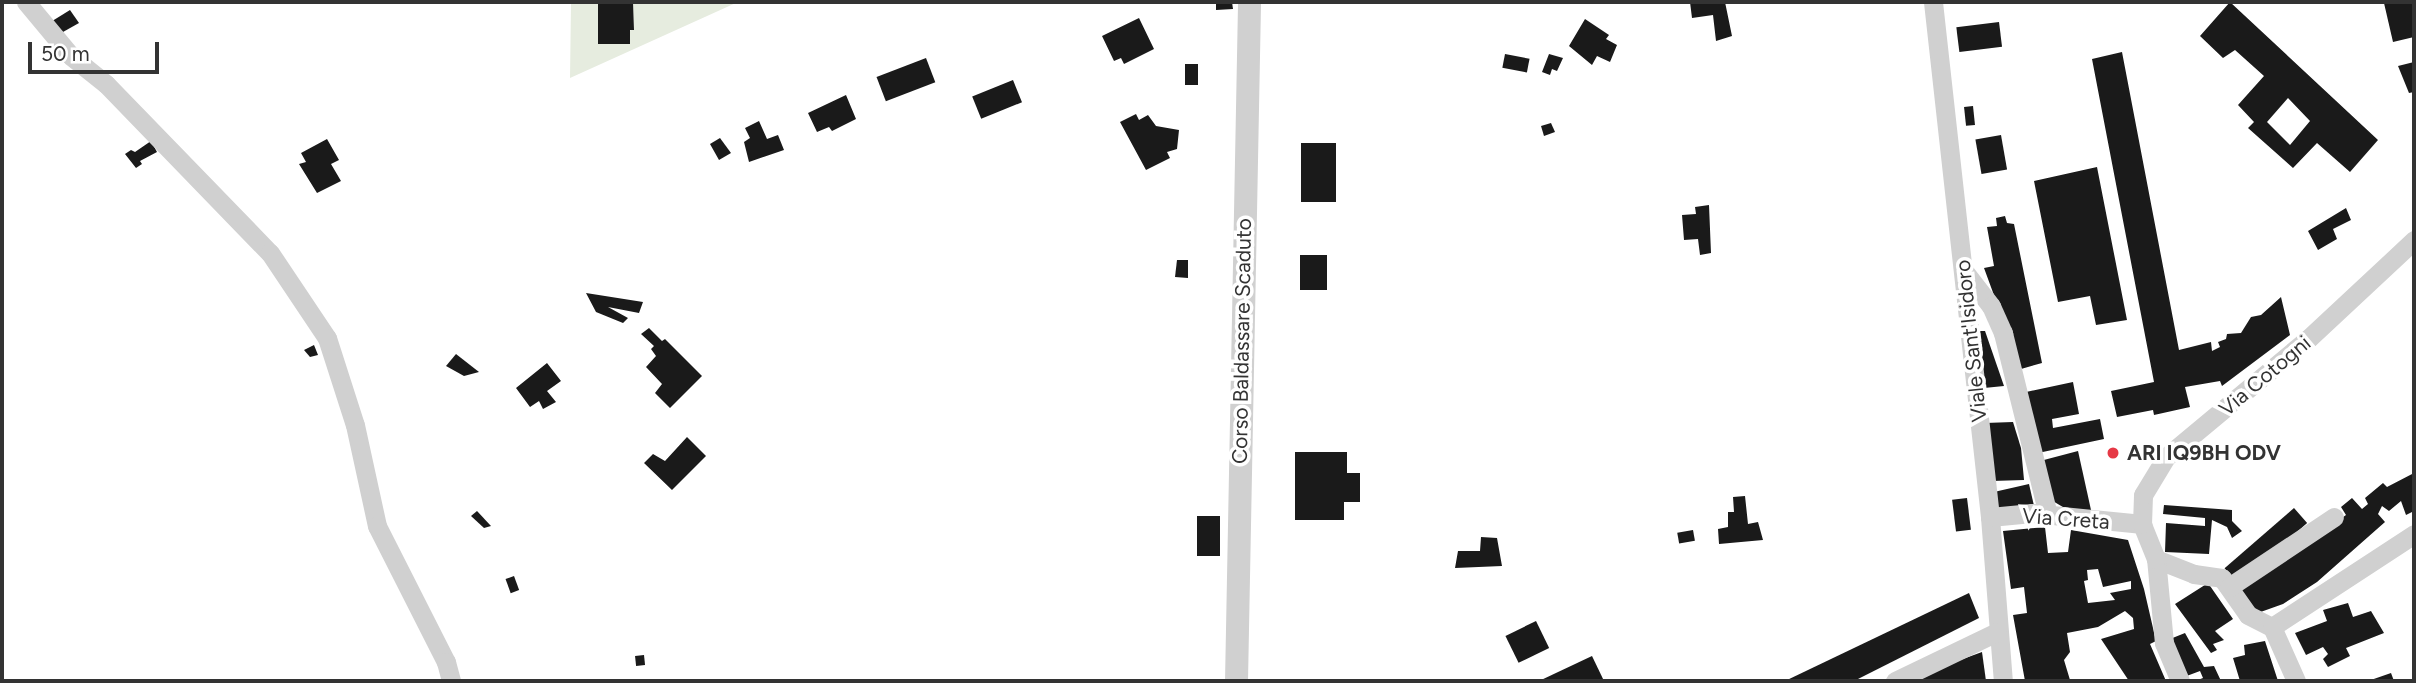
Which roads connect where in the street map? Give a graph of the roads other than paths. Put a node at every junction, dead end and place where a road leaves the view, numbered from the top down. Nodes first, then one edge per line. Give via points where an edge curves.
1 (26, 2) edge
2 (1249, 2) edge
3 (1933, 2) edge
4 (2414, 240) edge
5 (1963, 270) junction
6 (2048, 515) junction
7 (1990, 517) junction
8 (2334, 517) dead end
9 (2141, 524) junction
10 (2414, 534) edge
11 (2156, 559) junction
12 (2229, 587) junction
13 (2273, 627) junction
14 (1997, 632) junction
15 (450, 681) edge
16 (1236, 681) edge
17 (1895, 681) edge
18 (2003, 681) edge
19 (2180, 681) edge
20 (2296, 681) edge

1 - 15 street via 71,56 106,84 270,253 327,338 355,425 377,526 446,662
2 - 16 street, Corso Baldassare Scaduto
3 - 5 street, Viale Sant'Isidoro
4 - 9 street, Via Cotogni via 2309,338 2166,457 2143,495
5 - 6 street via 1991,306 2003,334
5 - 7 street, Viale Sant'Isidoro
6 - 7 street, Via Creta
6 - 9 street, Via Creta
7 - 14 street, Viale Sant'Isidoro
8 - 12 street
9 - 11 street
10 - 13 street
11 - 12 street via 2194,574 2222,578
11 - 19 street via 2164,643
12 - 13 street via 2248,615
13 - 20 street
14 - 17 street
14 - 18 street, Viale Sant'Isidoro

